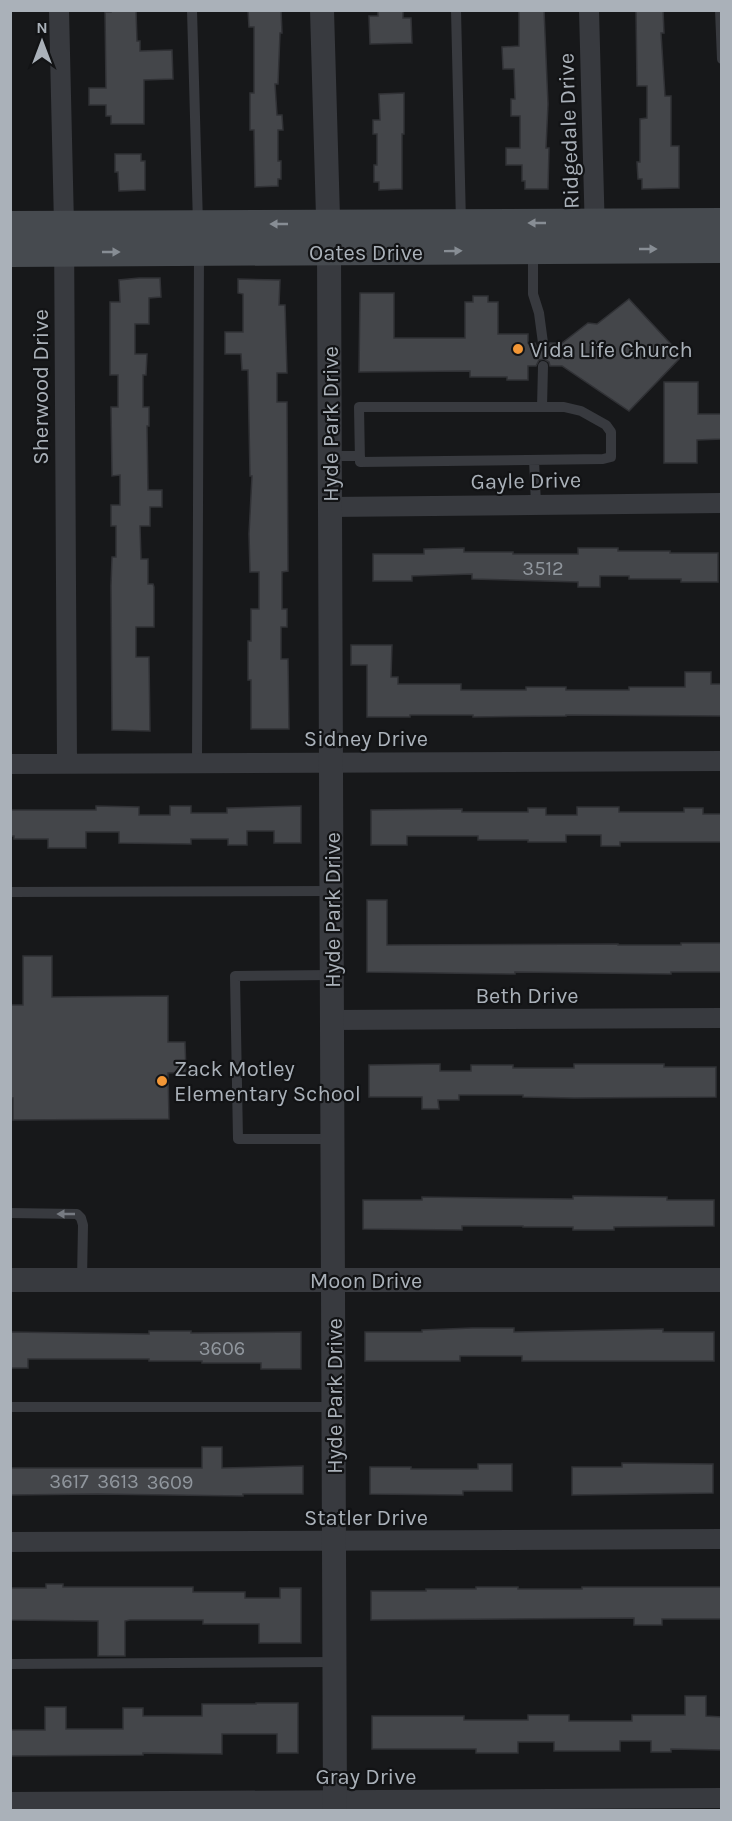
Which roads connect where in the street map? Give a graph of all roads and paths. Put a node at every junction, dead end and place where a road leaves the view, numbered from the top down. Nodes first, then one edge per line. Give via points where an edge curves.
1 (59, 10) edge
2 (192, 10) edge
3 (322, 10) edge
4 (456, 10) edge
5 (589, 10) edge
6 (720, 10) edge
7 (722, 58) edge
8 (722, 222) edge
9 (461, 223) junction
10 (328, 224) junction
11 (10, 225) edge
12 (595, 236) junction
13 (64, 238) junction
14 (198, 238) junction
15 (722, 249) edge
16 (533, 250) junction
17 (329, 252) junction
18 (10, 253) edge
19 (543, 343) dead end
20 (543, 366) dead end
21 (542, 407) junction
22 (330, 456) junction
23 (360, 456) junction
24 (534, 460) junction
25 (722, 503) edge
26 (536, 504) junction
27 (330, 507) junction
28 (722, 761) edge
29 (332, 763) junction
30 (10, 764) edge
31 (67, 764) junction
32 (197, 764) junction
33 (332, 891) junction
34 (10, 892) edge
35 (333, 975) junction
36 (722, 1018) edge
37 (333, 1020) junction
38 (333, 1140) junction
39 (10, 1213) edge
40 (10, 1280) edge
41 (82, 1280) junction
42 (333, 1280) junction
43 (722, 1280) edge
44 (10, 1407) edge
45 (334, 1407) junction
46 (722, 1539) edge
47 (334, 1541) junction
48 (10, 1542) edge
49 (334, 1662) junction
50 (10, 1664) edge
51 (722, 1798) edge
52 (10, 1802) edge
53 (335, 1805) edge

1 - 13 street, Sherwood Drive
2 - 14 lane
3 - 10 street, Hyde Park Drive
4 - 9 lane
5 - 12 street, Ridgedale Drive
6 - 7 lane
8 - 12 main road, Oates Drive
9 - 10 main road, Oates Drive
12 -> 9 main road, Oates Drive
10 -> 14 main road, Oates Drive
10 - 17 street, Hyde Park Drive
11 - 13 main road, Oates Drive
12 -> 15 main road, Oates Drive
12 - 16 main road, Oates Drive
13 - 14 main road, Oates Drive
13 - 18 main road, Oates Drive
13 - 31 street, Sherwood Drive
14 - 17 main road, Oates Drive
14 - 32 lane
17 -> 16 main road, Oates Drive
16 - 19 lane via 533,294
17 - 22 street, Hyde Park Drive
20 - 21 lane
21 - 23 lane via 359,407
21 - 24 lane via 581,411 606,425 611,432 611,457
22 - 23 lane
22 - 27 street, Hyde Park Drive
23 - 24 lane via 360,462
24 - 26 lane
25 - 26 street, Gayle Drive
26 - 27 street, Gayle Drive
27 - 29 street, Hyde Park Drive
28 - 29 street, Sidney Drive
29 - 32 street, Sidney Drive
29 - 33 street, Hyde Park Drive
30 - 31 street, Sidney Drive
31 - 32 street, Sidney Drive
33 - 34 lane
33 - 35 street, Hyde Park Drive
35 - 37 street, Hyde Park Drive
35 - 38 lane via 235,976 238,1139
36 - 37 street, Beth Drive
37 - 38 street, Hyde Park Drive
38 - 42 street, Hyde Park Drive
41 -> 39 lane via 83,1225 77,1214
40 - 41 street, Moon Drive
41 - 42 street, Moon Drive
42 - 43 street, Moon Drive
42 - 45 street, Hyde Park Drive
44 - 45 lane
45 - 47 street, Hyde Park Drive
46 - 47 street, Statler Drive
47 - 48 street, Statler Drive
47 - 49 street, Hyde Park Drive
49 - 50 lane
49 - 53 street, Hyde Park Drive
51 - 53 street, Gray Drive
52 - 53 street, Gray Drive

